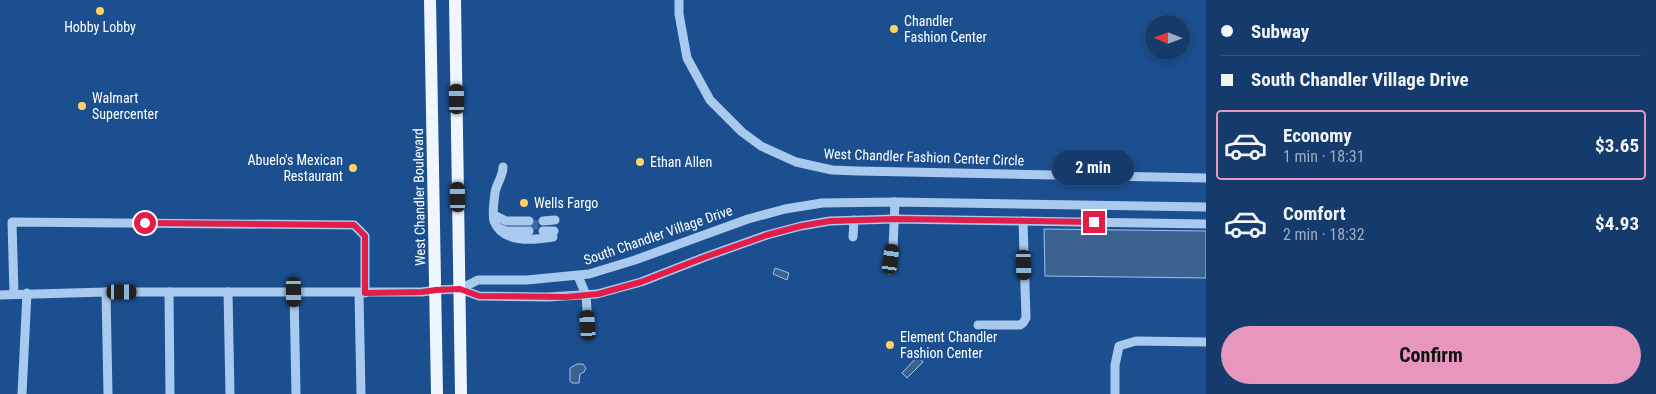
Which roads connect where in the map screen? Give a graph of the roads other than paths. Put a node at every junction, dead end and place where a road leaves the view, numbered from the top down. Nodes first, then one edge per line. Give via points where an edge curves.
1 (430, 0) edge
2 (448, 0) edge
3 (455, 0) edge
4 (679, 0) edge
5 (456, 18) junction
6 (503, 167) dead end
7 (1206, 178) edge
8 (895, 202) junction
9 (1206, 207) edge
10 (895, 219) junction
11 (854, 220) junction
12 (1023, 221) junction
13 (496, 222) junction
14 (1206, 224) edge
15 (543, 225) dead end
16 (853, 237) dead end
17 (890, 270) dead end
18 (578, 276) junction
19 (460, 289) junction
20 (436, 290) junction
21 (106, 292) junction
22 (169, 292) junction
23 (228, 292) junction
24 (294, 292) junction
25 (27, 293) junction
26 (362, 293) junction
27 (14, 294) junction
28 (0, 295) edge
29 (586, 296) junction
30 (588, 325) dead end
31 (978, 325) dead end
32 (1206, 342) edge
33 (22, 394) edge
34 (108, 394) edge
35 (170, 394) edge
36 (230, 394) edge
37 (296, 394) edge
38 (361, 394) edge
39 (437, 394) edge
40 (460, 394) edge
41 (1116, 394) edge

1 - 20 main road, West Chandler Boulevard
2 - 5 main road
3 - 5 main road
4 - 7 street, West Chandler Fashion Center Circle via 687,58 710,100 761,146 796,162 832,170
5 - 19 main road
6 - 13 street via 495,191
8 - 9 street, South Chandler Village Drive
8 - 10 street
8 - 18 street, South Chandler Village Drive via 822,203 784,209 612,268
10 - 11 street
10 - 12 street
10 - 17 street
11 - 16 street
11 - 29 street via 816,222 785,230 609,292
12 - 14 street
12 - 31 street via 1024,323
13 - 13 street via 506,221 529,226 506,231
13 - 15 street via 509,237 531,239 554,228
18 - 19 street, South Chandler Village Drive via 478,280
18 - 29 street
19 - 20 street
19 - 29 street via 479,296
19 - 40 main road
20 - 26 street
20 - 39 main road, West Chandler Boulevard
21 - 22 street
21 - 25 street
21 - 34 street
22 - 23 street
22 - 35 street
23 - 24 street
23 - 36 street
24 - 26 street
24 - 37 street
25 - 27 street
25 - 33 street
26 - 27 street via 365,236 354,225 12,222
26 - 38 street
27 - 28 street
29 - 30 street
32 - 41 street via 1136,341 1119,346 1115,365

